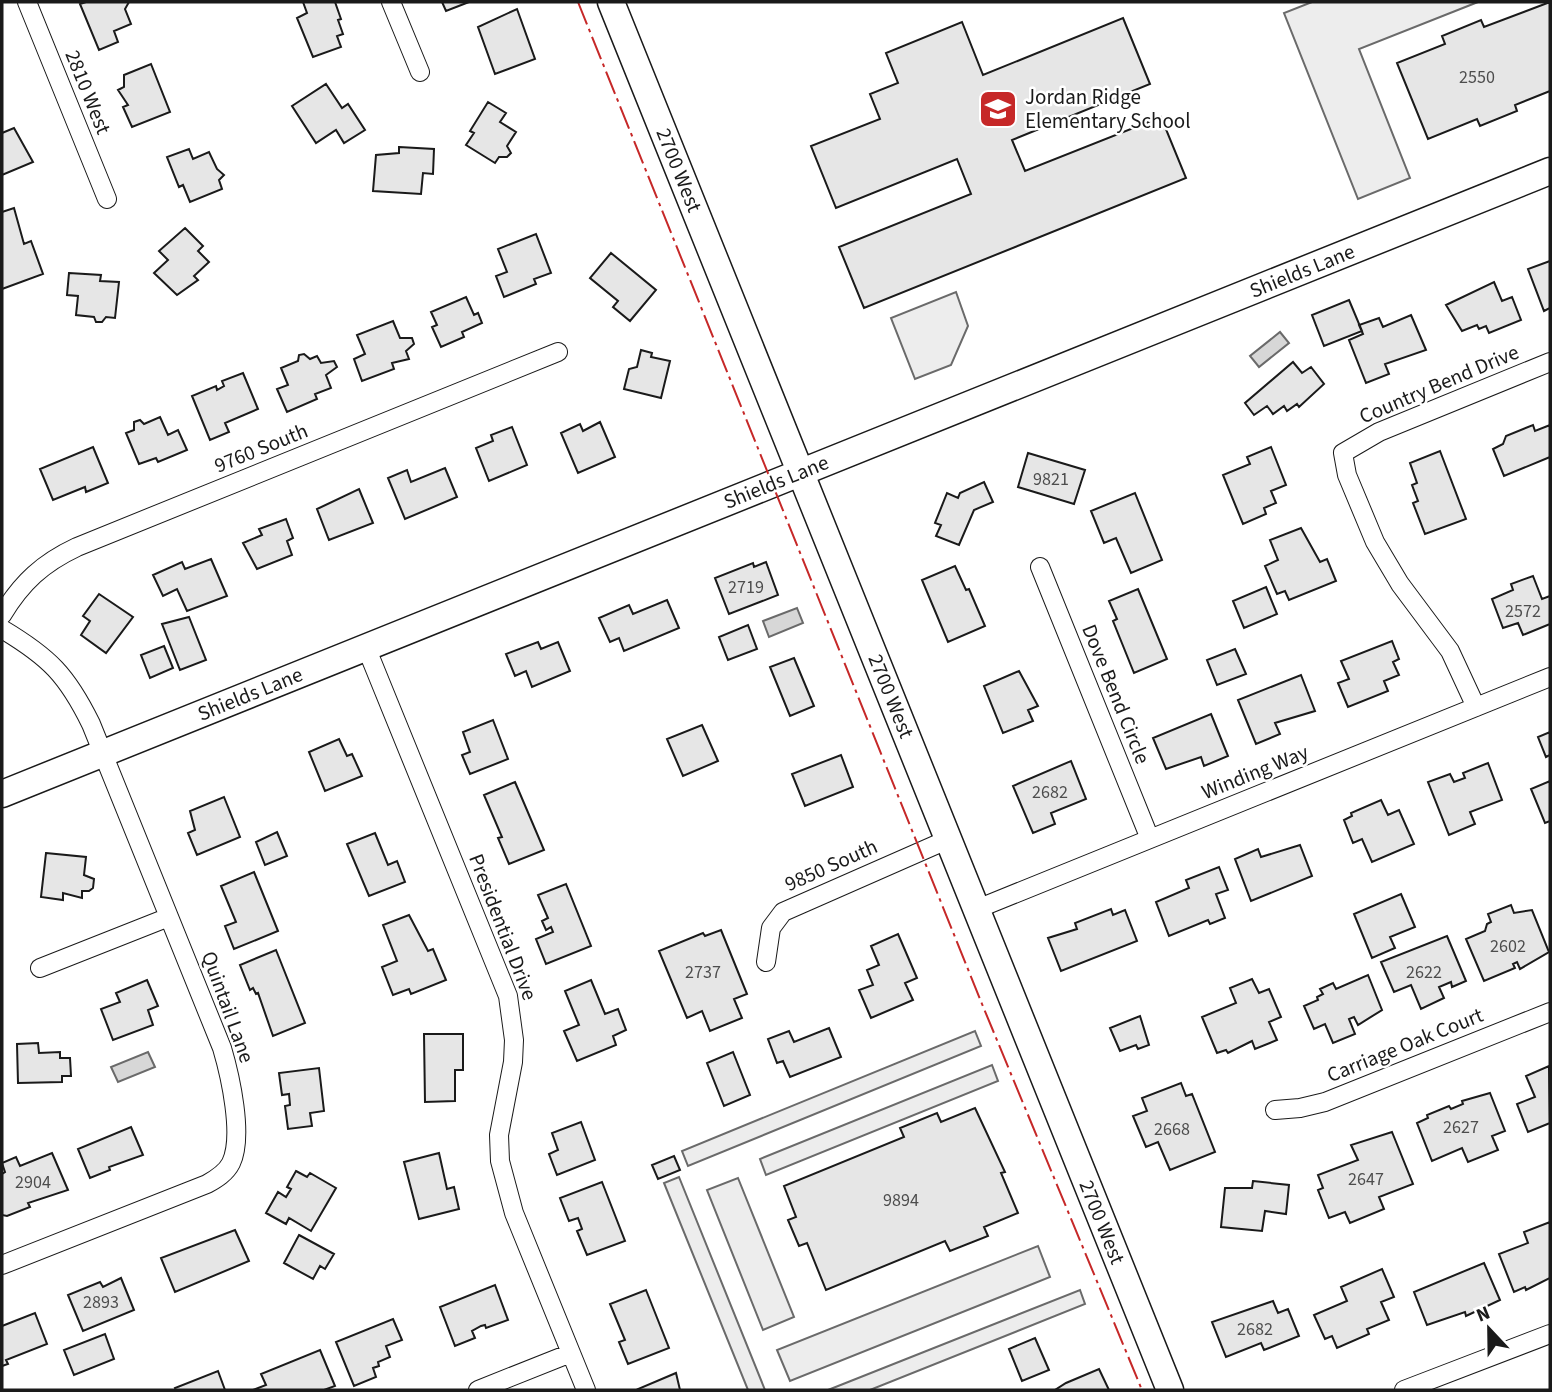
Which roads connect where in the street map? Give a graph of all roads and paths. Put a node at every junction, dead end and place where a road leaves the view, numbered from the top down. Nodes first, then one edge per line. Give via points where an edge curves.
1 (27, 2) edge
2 (391, 2) edge
3 (611, 2) edge
4 (420, 72) dead end
5 (1550, 171) edge
6 (107, 199) dead end
7 (558, 352) dead end
8 (1550, 362) edge
9 (801, 472) junction
10 (1040, 567) dead end
11 (2, 615) edge
12 (2, 629) edge
13 (366, 647) junction
14 (1550, 677) edge
15 (1476, 707) junction
16 (103, 753) junction
17 (2, 794) edge
18 (949, 839) junction
19 (1150, 839) junction
20 (977, 909) junction
21 (170, 917) junction
22 (766, 962) dead end
23 (40, 968) dead end
24 (1550, 1012) edge
25 (1275, 1110) dead end
26 (2, 1265) edge
27 (1550, 1334) edge
28 (571, 1353) junction
29 (478, 1390) edge
30 (586, 1390) edge
31 (1170, 1390) edge
32 (1404, 1390) edge

1 - 6 street, 2810 West
2 - 4 street
3 - 9 main road, 2700 West
5 - 9 main road, Shields Lane
7 - 11 street, 9760 South via 77,547 35,571
8 - 15 street, Country Bend Drive via 1379,432 1343,453 1347,475 1376,542 1400,584 1450,651
9 - 13 main road, Shields Lane
9 - 18 main road, 2700 West
10 - 19 street, Dove Bend Circle
12 - 16 street, Quintail Lane via 53,663 76,693
13 - 16 main road, Shields Lane
13 - 28 street, Presidential Drive via 508,996 513,1062 499,1135 500,1161 514,1213
14 - 15 street, Winding Way
15 - 19 street, Winding Way
16 - 17 main road, Shields Lane
16 - 21 street, Quintail Lane
18 - 20 main road, 2700 West
18 - 22 street, 9850 South via 783,912 771,928
19 - 20 street, Winding Way
20 - 31 main road, 2700 West
21 - 23 street
21 - 26 street, Quintail Lane via 227,1065 236,1130 231,1163 207,1184
24 - 25 street, Carriage Oak Court via 1325,1102
27 - 32 street
28 - 29 street
28 - 30 street, Presidential Drive

